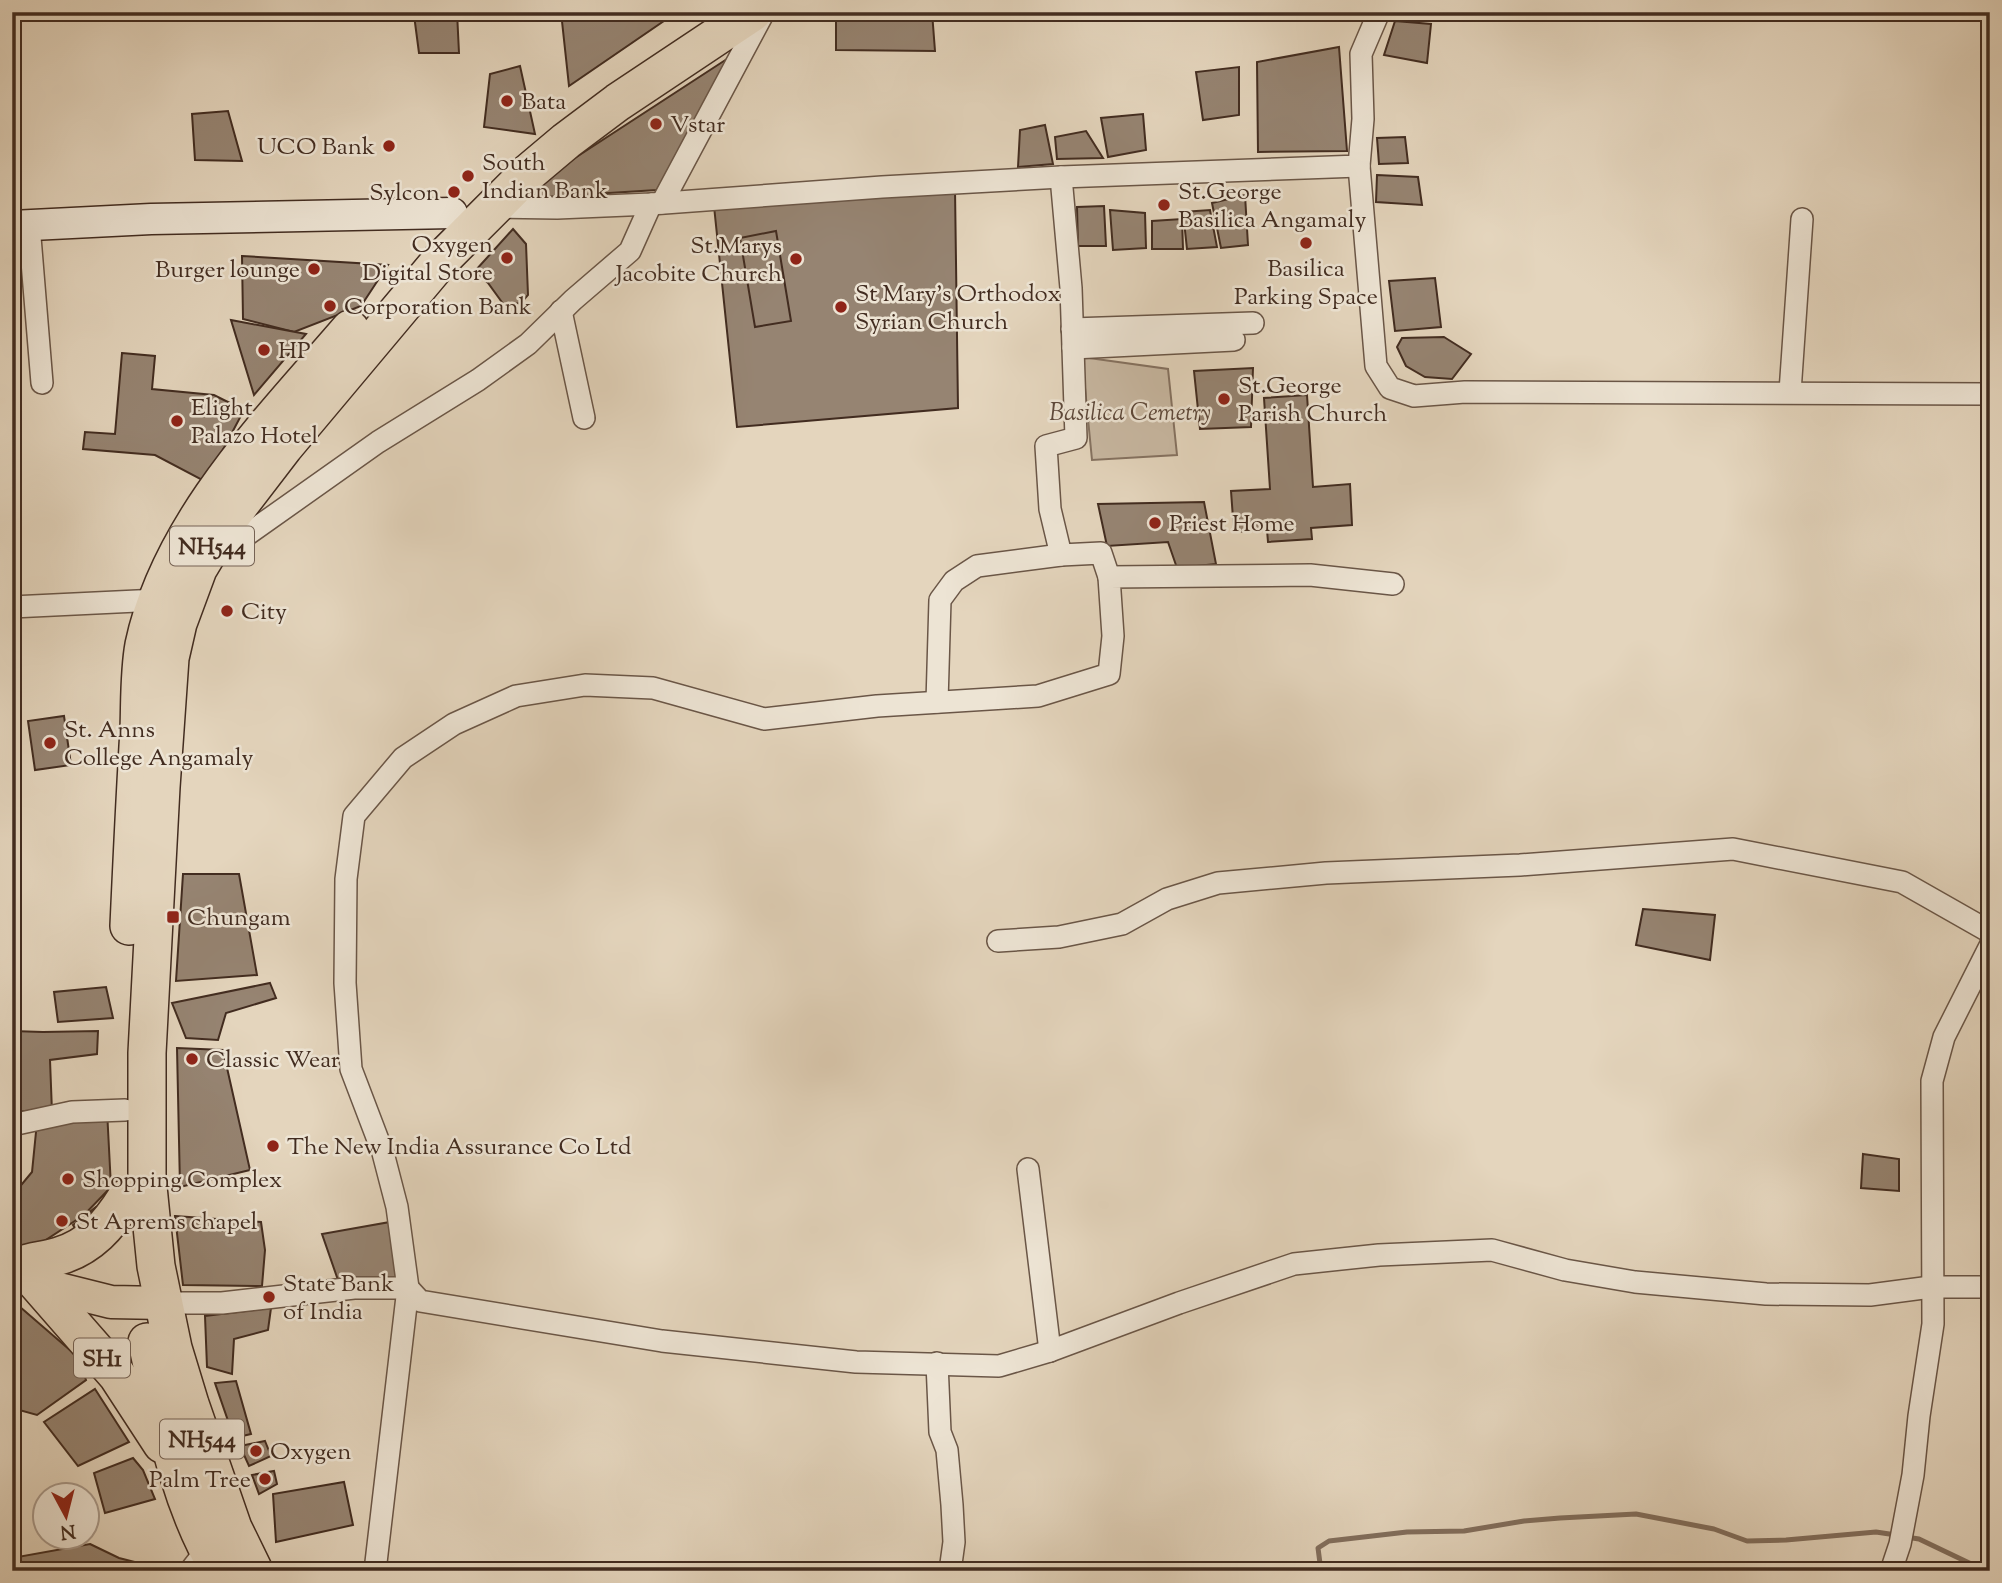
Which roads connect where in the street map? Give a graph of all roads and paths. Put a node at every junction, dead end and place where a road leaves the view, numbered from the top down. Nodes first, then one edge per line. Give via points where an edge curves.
1 (709, 12) edge
2 (752, 12) edge
3 (764, 12) edge
4 (1379, 12) edge
5 (1359, 166) junction
6 (1061, 177) junction
7 (656, 204) junction
8 (495, 207) junction
9 (452, 213) junction
10 (1802, 219) dead end
11 (21, 226) edge
12 (561, 311) junction
13 (1254, 323) dead end
14 (1072, 338) junction
15 (1234, 340) dead end
16 (42, 383) dead end
17 (1790, 392) junction
18 (1990, 394) edge
19 (584, 418) dead end
20 (1060, 555) junction
21 (198, 569) junction
22 (1109, 578) junction
23 (1394, 584) dead end
24 (158, 600) junction
25 (12, 607) edge
26 (937, 702) junction
27 (1990, 932) edge
28 (998, 941) dead end
29 (1990, 946) edge
30 (125, 1110) junction
31 (12, 1125) edge
32 (1028, 1169) dead end
33 (125, 1198) junction
34 (16, 1262) edge
35 (1931, 1287) junction
36 (1990, 1287) edge
37 (408, 1288) junction
38 (149, 1295) junction
39 (1050, 1351) junction
40 (937, 1363) junction
41 (174, 1460) junction
42 (206, 1563) edge
43 (254, 1571) edge
44 (374, 1571) edge
45 (950, 1571) edge
46 (1891, 1571) edge

1 - 9 highway, NH544 via 584,100
2 - 8 highway, NH544 via 618,102 528,173
3 - 7 street
4 - 5 street via 1361,54
5 - 6 street
5 - 17 street via 1376,366 1390,388 1414,396
6 - 7 street
6 - 14 street
7 - 8 street
7 - 12 street via 631,251
8 - 9 street
8 - 21 highway, NH544 via 440,261 284,447 225,524
9 - 11 main road
9 - 24 highway, NH544 via 235,464 188,533
10 - 17 street
11 - 16 street
12 - 19 street
12 - 21 street via 528,344 478,380 378,442
13 - 14 street
14 - 15 street
14 - 20 street via 1076,438 1046,446 1050,509
17 - 18 street
20 - 22 street via 1101,553
20 - 26 street via 977,566 954,581 940,600
21 - 38 highway, NH544 via 170,658 160,787 147,1052
22 - 23 street via 1310,575
22 - 26 street via 1109,674 1038,696
24 - 25 street
24 - 30 highway, NH544 via 144,646 131,871
26 - 37 street via 764,719 653,688 585,685 516,696 454,724 403,758 354,816 346,879 345,983 351,1069 383,1153 397,1207
27 - 28 street via 1902,882 1733,849 1218,883 1167,899 1122,924 1059,937
29 - 35 street via 1944,1037 1932,1081
30 - 31 street via 72,1112
30 - 33 highway, NH544
32 - 39 street
33 - 34 highway via 111,1222 73,1251
33 - 38 highway, NH544
34 - 38 main road via 60,1269 110,1288
34 - 41 highway, SH1 via 117,1375
35 - 36 street
35 - 39 street via 1870,1295 1766,1294 1635,1282 1565,1270 1492,1250 1379,1255 1294,1264
35 - 46 street via 1933,1324 1913,1475
37 - 38 street via 354,1288 222,1303
37 - 40 street via 420,1301 662,1341 856,1363
37 - 44 street
38 - 41 highway, NH544 via 162,1418
38 - 43 highway, NH544 via 173,1348 233,1528
39 - 40 street via 999,1366
40 - 45 street via 940,1432 947,1450 954,1530
41 - 42 highway, NH544

